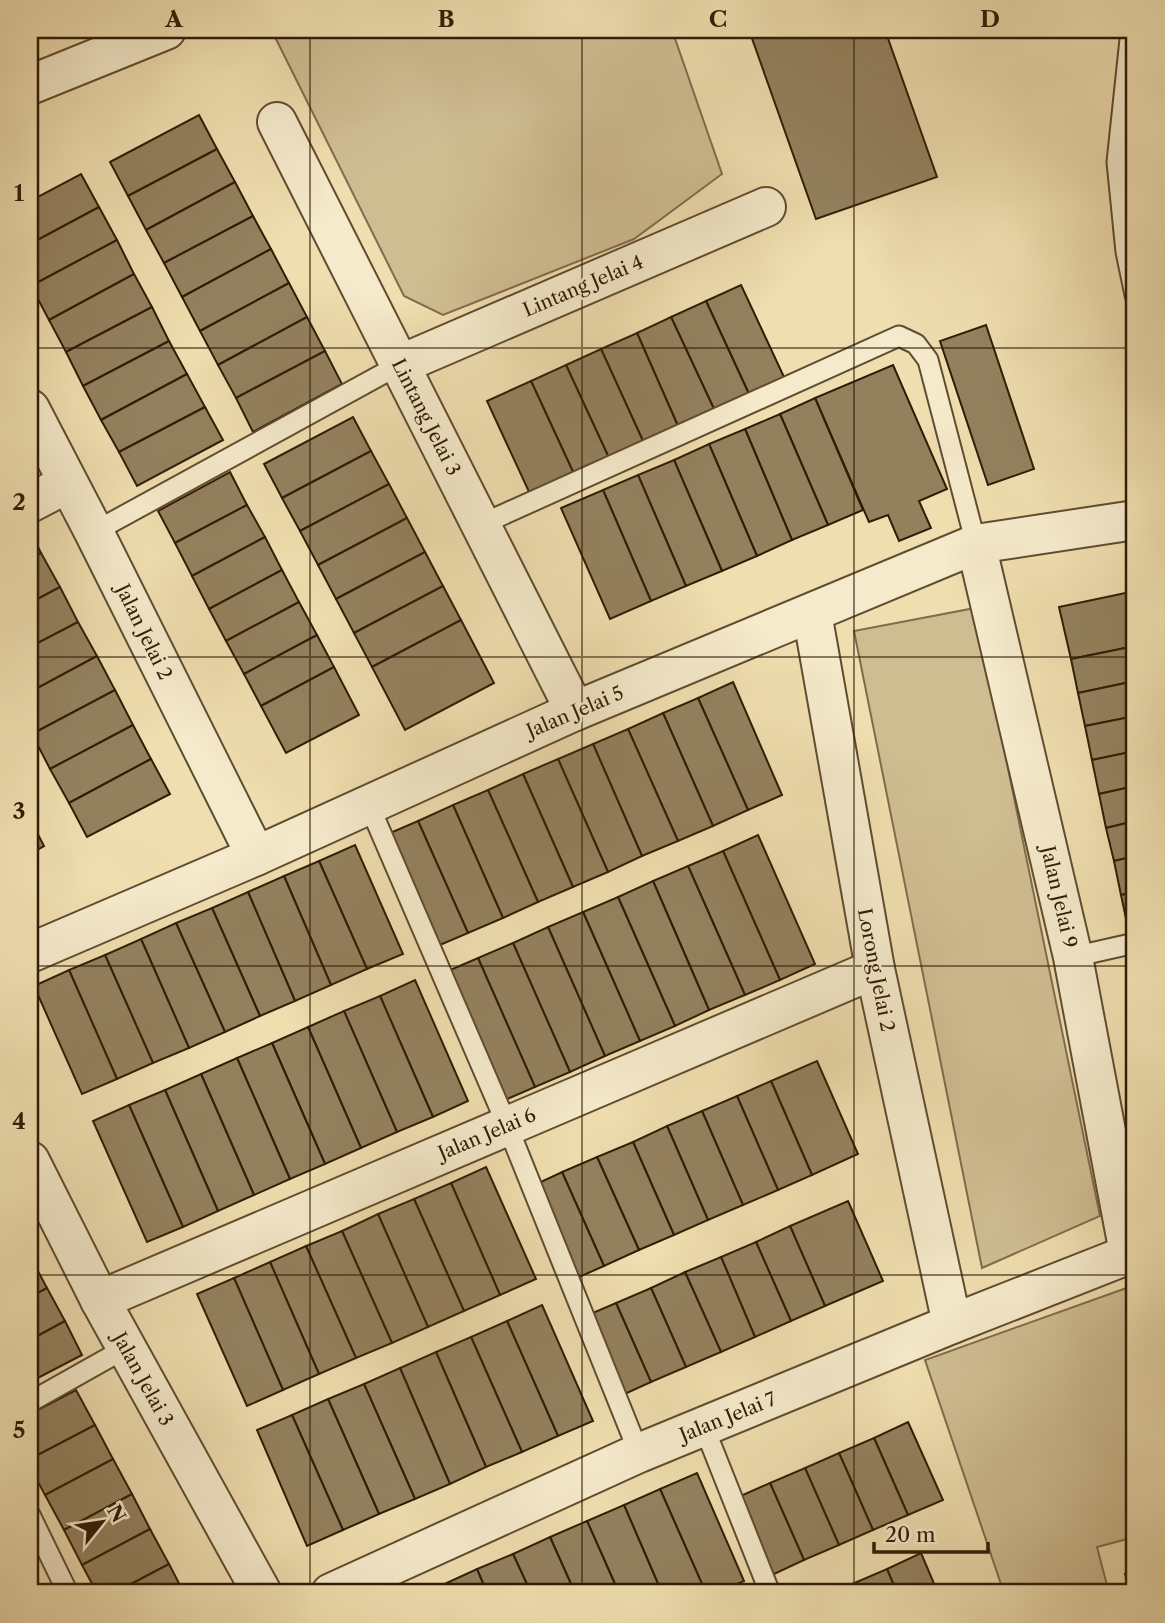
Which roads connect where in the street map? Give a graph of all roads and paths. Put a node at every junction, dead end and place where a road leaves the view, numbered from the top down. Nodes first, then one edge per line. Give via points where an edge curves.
1 (166, 30) edge
2 (1130, 30) edge
3 (30, 85) edge
4 (277, 122) dead end
5 (766, 207) dead end
6 (1130, 252) edge
7 (1135, 295) edge
8 (399, 365) junction
9 (30, 409) edge
10 (68, 483) junction
11 (30, 503) edge
12 (1135, 520) edge
13 (480, 525) junction
14 (94, 532) junction
15 (976, 544) junction
16 (812, 613) junction
17 (575, 711) junction
18 (369, 805) junction
19 (256, 856) junction
20 (1135, 943) edge
21 (30, 953) edge
22 (1073, 957) junction
23 (874, 968) junction
24 (507, 1125) junction
25 (30, 1161) edge
26 (1132, 1253) edge
27 (100, 1300) junction
28 (952, 1324) junction
29 (126, 1348) junction
30 (30, 1402) edge
31 (704, 1427) junction
32 (639, 1453) junction
33 (30, 1515) edge
34 (68, 1593) edge
35 (261, 1593) edge
36 (331, 1593) edge
37 (770, 1593) edge

1 - 3 street
2 - 6 lane via 1117,162
4 - 8 street, Lintang Jelai 3
5 - 8 street, Lintang Jelai 4
6 - 7 lane
8 - 13 street, Lintang Jelai 3
8 - 14 lane
9 - 10 street, Jalan Jelai 2
10 - 11 street
10 - 14 street, Jalan Jelai 2
12 - 15 street, Jalan Jelai 5
13 - 15 lane via 899,335 916,344 928,360
13 - 17 street, Lintang Jelai 3
14 - 19 street, Jalan Jelai 2
15 - 16 street, Jalan Jelai 5
15 - 22 street, Jalan Jelai 9
16 - 17 street, Jalan Jelai 5
16 - 23 street, Lorong Jelai 2
17 - 18 street, Jalan Jelai 5
18 - 19 street, Jalan Jelai 5
18 - 24 lane
19 - 21 street, Jalan Jelai 5
20 - 22 lane
22 - 26 street, Jalan Jelai 9
23 - 24 street, Jalan Jelai 6
23 - 28 street, Lorong Jelai 2
24 - 27 street, Jalan Jelai 6
24 - 32 lane
25 - 27 street, Jalan Jelai 3
26 - 28 street, Jalan Jelai 7
27 - 29 street, Jalan Jelai 3
28 - 31 street, Jalan Jelai 7
29 - 30 lane
29 - 35 street, Jalan Jelai 3
31 - 32 street, Jalan Jelai 7
31 - 37 lane
32 - 36 street, Jalan Jelai 7
33 - 34 lane

